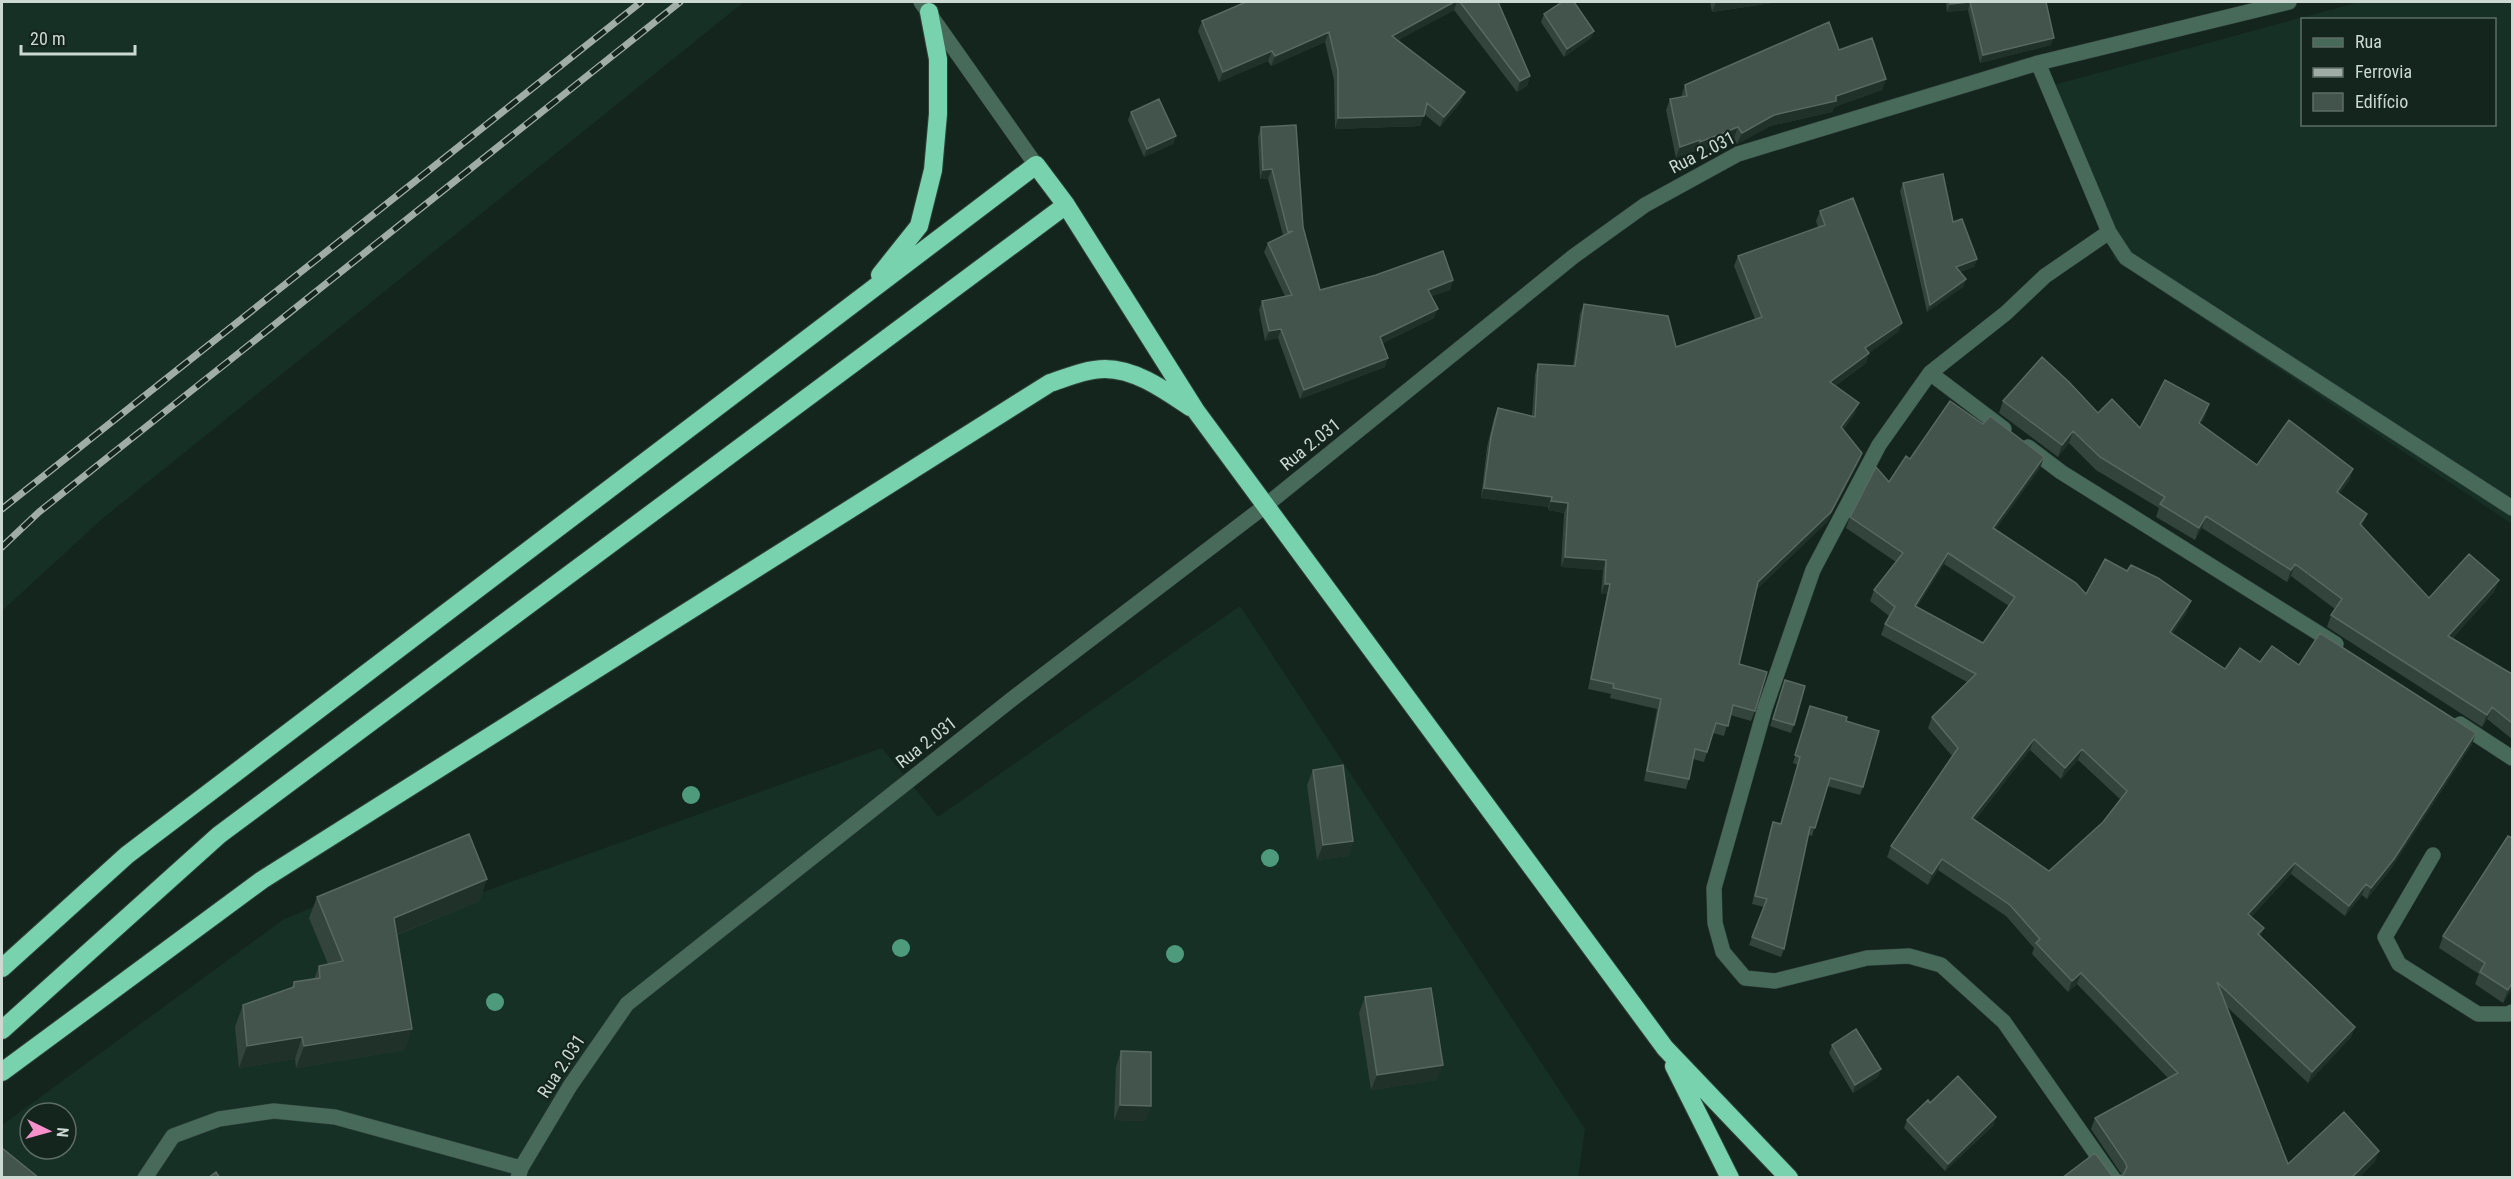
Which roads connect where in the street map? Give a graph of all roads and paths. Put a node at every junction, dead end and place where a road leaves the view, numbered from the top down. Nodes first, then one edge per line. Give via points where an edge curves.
1 (2289, 2) edge
2 (925, 7) edge
3 (2038, 63) junction
4 (1036, 165) junction
5 (1066, 205) junction
6 (2109, 232) junction
7 (862, 297) junction
8 (1930, 373) junction
9 (1196, 411) junction
10 (1266, 506) junction
11 (2512, 508) edge
12 (2350, 654) edge
13 (2448, 716) edge
14 (2512, 758) edge
15 (2433, 855) dead end
16 (2, 968) edge
17 (2512, 1012) edge
18 (2, 1030) edge
19 (1665, 1048) junction
20 (2, 1072) edge
21 (520, 1173) edge
22 (145, 1178) edge
23 (1730, 1178) edge
24 (1789, 1178) edge
25 (2113, 1178) edge

1 - 3 street, Rua 2.031
2 - 4 street
2 - 7 highway via 938,59 933,170 919,226
3 - 6 street
3 - 10 street, Rua 2.031 via 1738,153 1645,204 1574,256
4 - 5 highway
4 - 7 highway
5 - 9 highway
5 - 18 highway via 219,835
6 - 8 street via 2045,276 2006,313
6 - 11 street via 2126,258
7 - 16 highway via 127,855
8 - 12 street via 2061,472
8 - 25 street via 1879,445 1813,570 1765,708 1714,888 1714,923 1723,952 1745,978 1775,981 1867,958 1909,956 1941,965 2004,1022
9 - 10 highway
9 - 20 highway via 1148,379 1106,369 1050,382 262,880
10 - 19 highway
10 - 21 street, Rua 2.031 via 1016,696 627,1004 570,1086
13 - 14 street
15 - 17 street via 2385,937 2399,964 2478,1014
19 - 23 highway
19 - 24 highway
21 - 22 street via 335,1117 274,1111 219,1119 173,1136

